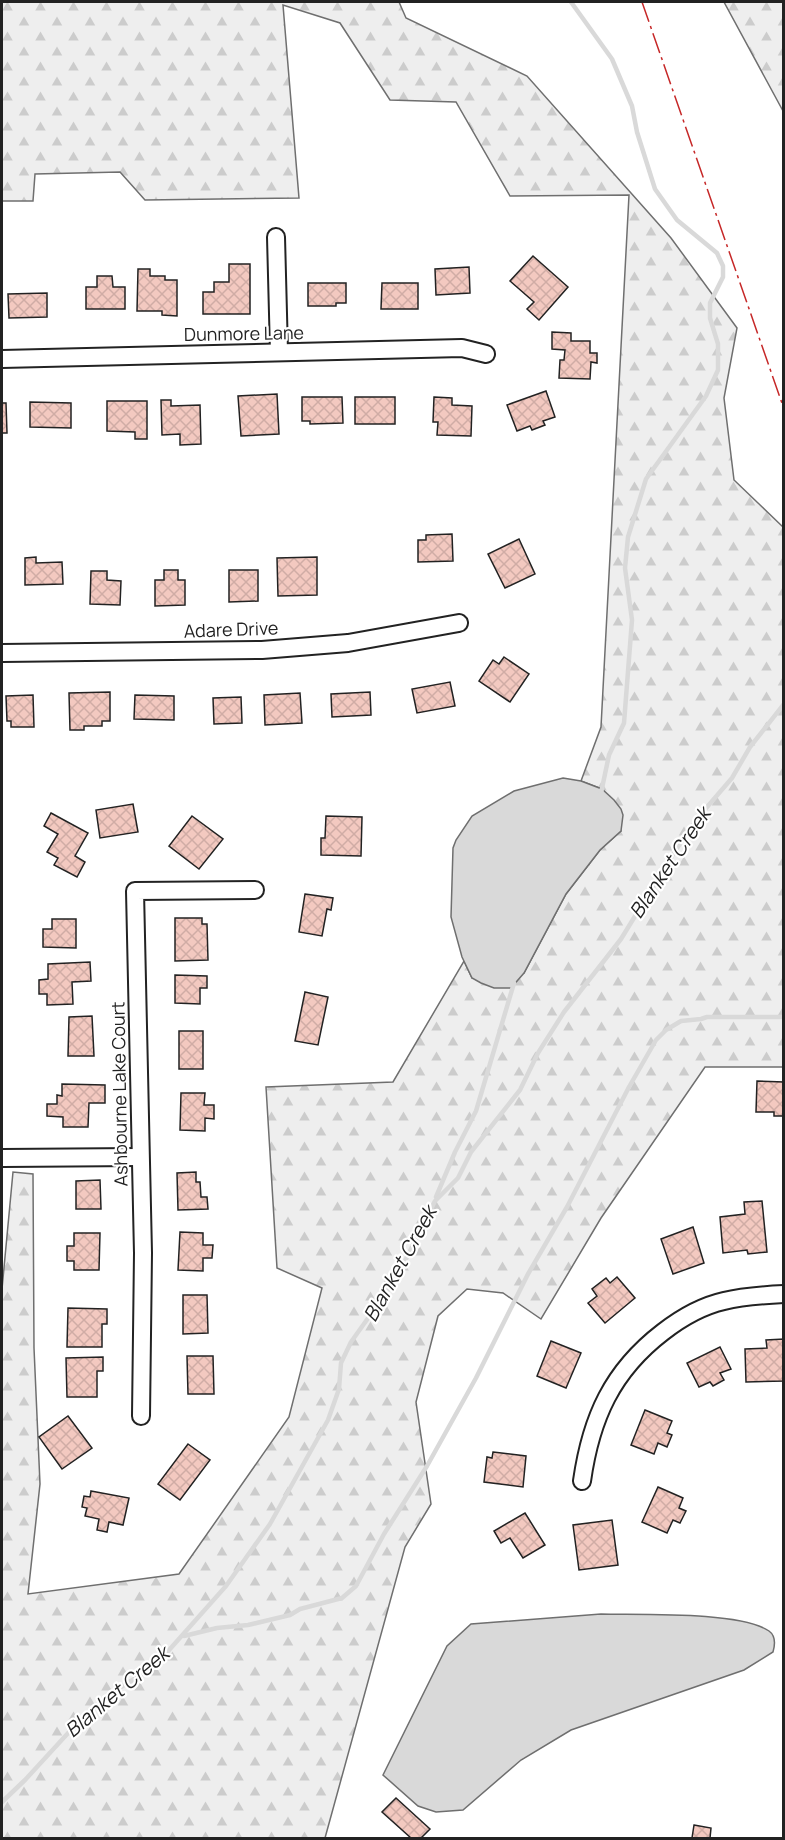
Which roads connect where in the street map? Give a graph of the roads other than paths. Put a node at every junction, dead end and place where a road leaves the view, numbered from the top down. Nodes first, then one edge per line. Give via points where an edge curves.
1 (276, 237) dead end
2 (279, 352) junction
3 (486, 354) dead end
4 (2, 359) edge
5 (459, 623) dead end
6 (2, 653) edge
7 (255, 890) dead end
8 (140, 1157) junction
9 (2, 1158) edge
10 (783, 1294) edge
11 (141, 1416) dead end
12 (582, 1481) dead end

1 - 2 street
2 - 3 street, Dunmore Lane via 462,348
2 - 4 street, Dunmore Lane
5 - 6 street, Adare Drive via 348,643 262,650
7 - 8 street, Ashbourne Lake Court via 135,891
8 - 9 street
8 - 11 street, Ashbourne Lake Court
10 - 12 street via 749,1296 707,1307 678,1321 633,1358 613,1384 594,1425

